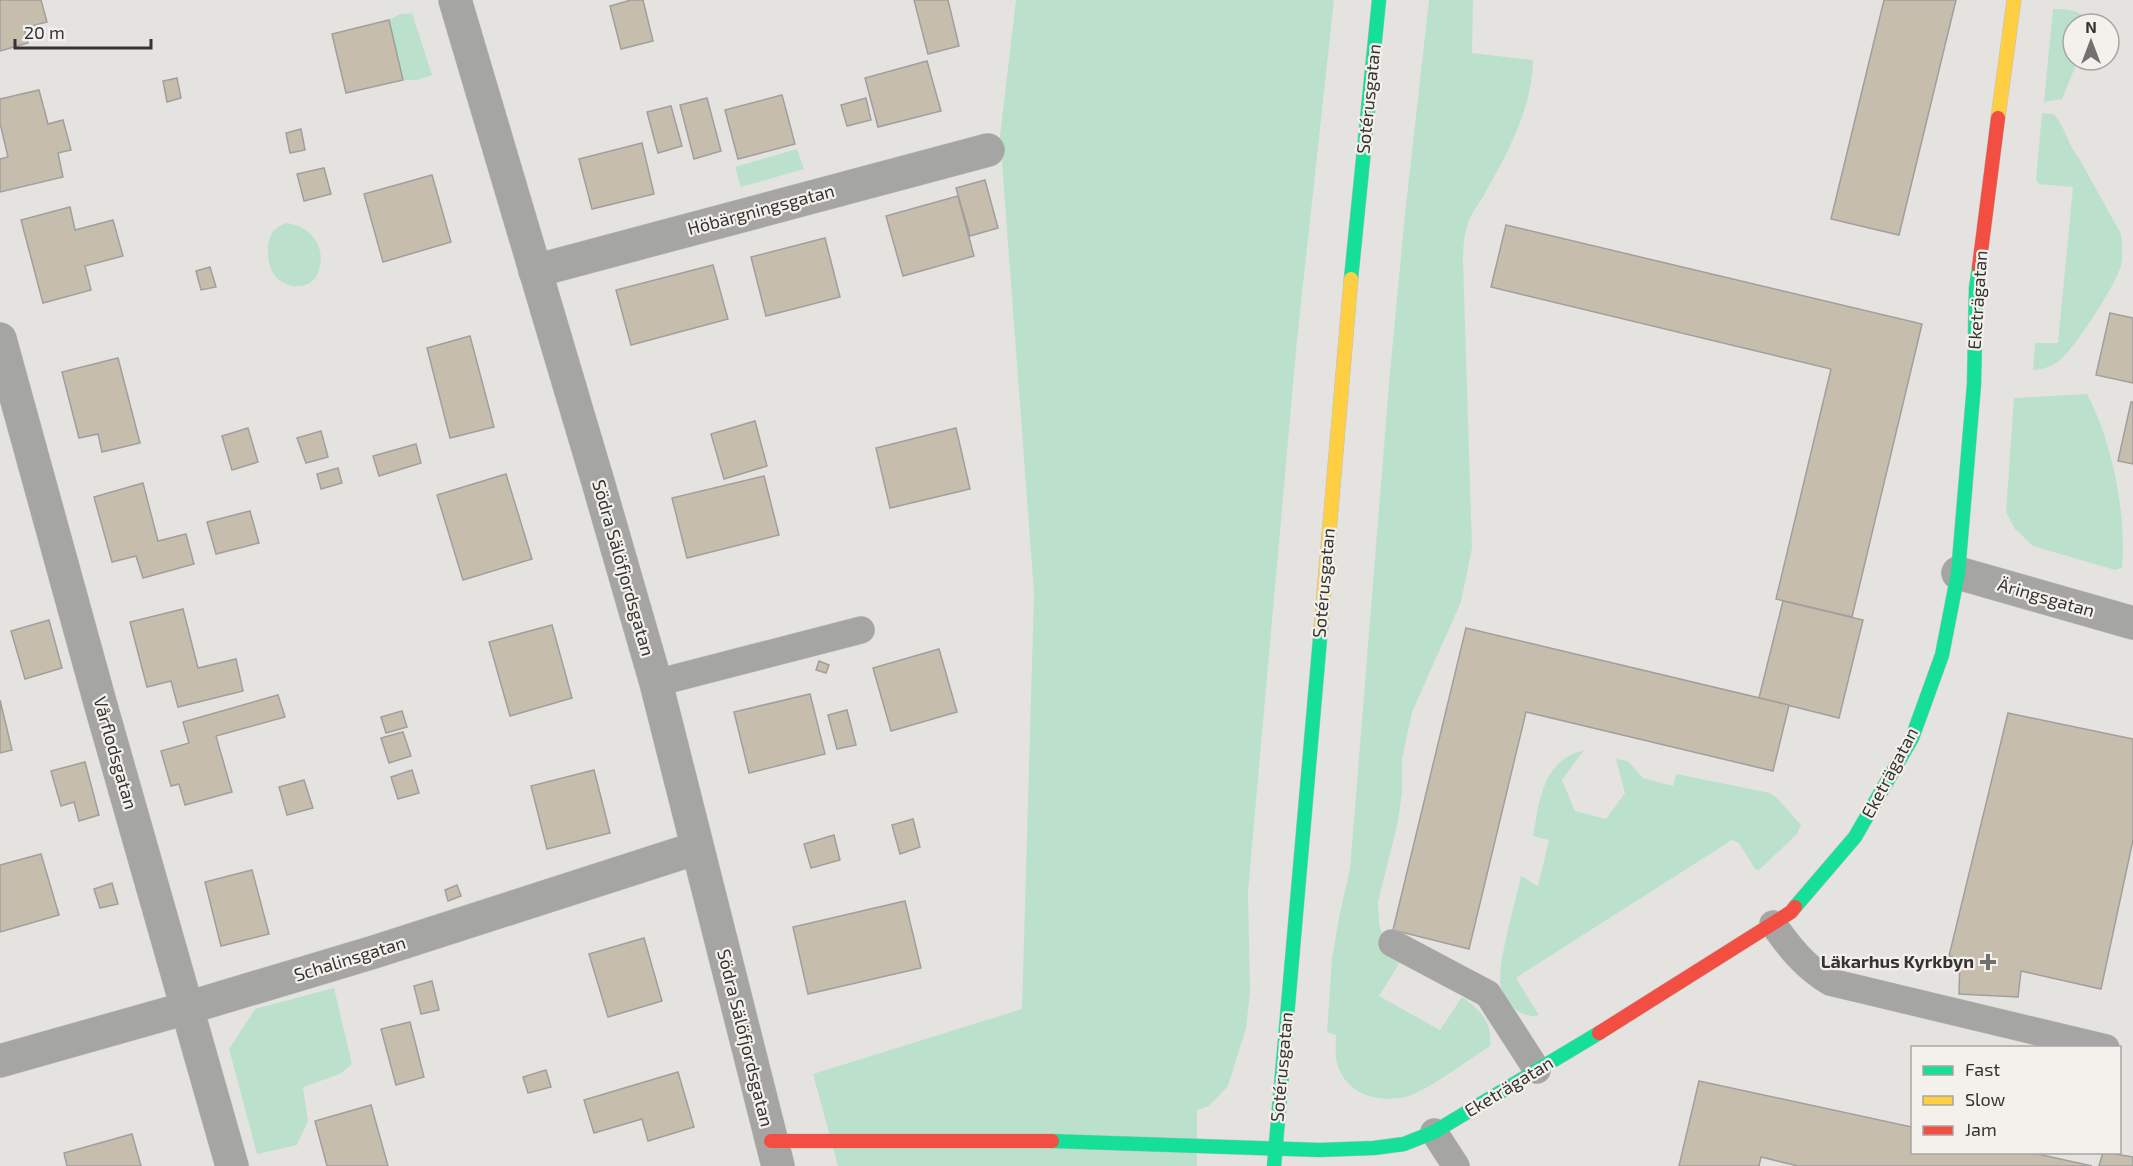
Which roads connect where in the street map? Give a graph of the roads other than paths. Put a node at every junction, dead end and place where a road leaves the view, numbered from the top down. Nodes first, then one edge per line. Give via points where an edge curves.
1 (455, 0) edge
2 (1380, 0) edge
3 (2014, 0) edge
4 (988, 150) dead end
5 (535, 271) junction
6 (0, 339) edge
7 (1958, 573) junction
8 (2133, 623) edge
9 (861, 630) dead end
10 (656, 683) junction
11 (697, 848) junction
12 (1773, 924) junction
13 (1392, 943) dead end
14 (187, 1008) junction
15 (2101, 1046) edge
16 (0, 1061) edge
17 (1537, 1070) junction
18 (1434, 1132) junction
19 (1275, 1148) junction
20 (775, 1153) edge
21 (232, 1166) edge
22 (1274, 1166) edge
23 (1456, 1166) edge

1 - 5 street, Södra Sälöfjordsgatan
2 - 19 street, Sotérusgatan via 1355,230
3 - 7 street, Eketrägatan via 1976,288 1974,384
4 - 5 street, Höbärgningsgatan
5 - 10 street, Södra Sälöfjordsgatan
6 - 14 street, Vårflodsgatan
7 - 8 street, Äringsgatan
7 - 12 street, Eketrägatan via 1942,655 1912,738 1855,837 1791,912
9 - 10 lane
10 - 11 street, Södra Sälöfjordsgatan
11 - 14 street, Schalinsgatan
11 - 20 street, Södra Sälöfjordsgatan
12 - 15 lane via 1794,954 1830,982
12 - 17 street, Eketrägatan
13 - 17 lane via 1488,994
14 - 16 street, Schalinsgatan
14 - 21 street, Vårflodsgatan
17 - 18 street, Eketrägatan
18 - 19 street, Eketrägatan via 1404,1144 1374,1148
18 - 23 lane
19 - 20 street, Södra Sälöfjordsgatan via 1094,1141
19 - 22 street, Sotérusgatan

